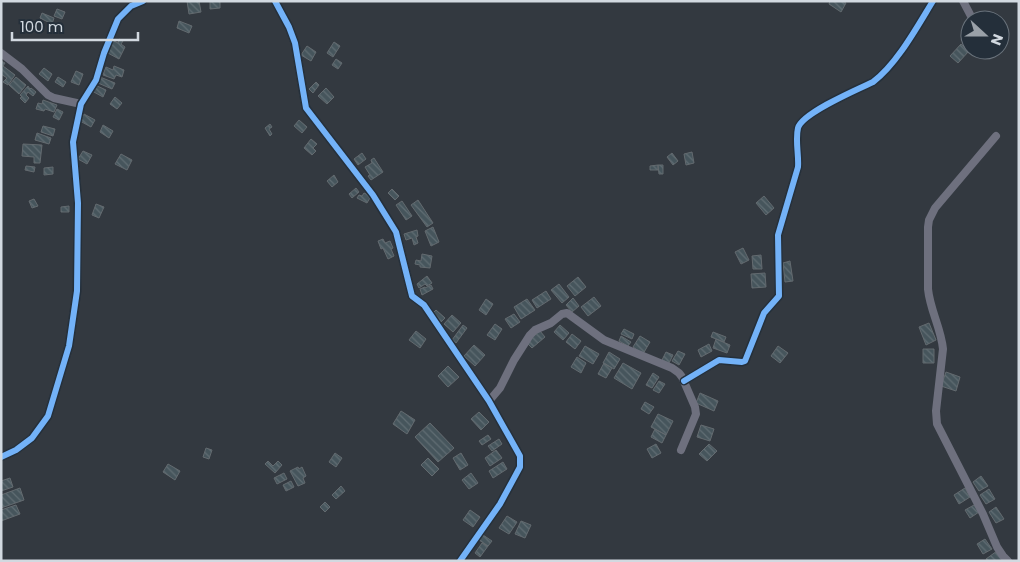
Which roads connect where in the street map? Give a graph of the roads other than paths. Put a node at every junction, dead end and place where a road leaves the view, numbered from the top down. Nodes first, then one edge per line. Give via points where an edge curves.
1 (144, 1) edge
2 (275, 1) edge
3 (933, 1) edge
4 (1, 53) edge
5 (82, 104) junction
6 (996, 136) dead end
7 (684, 381) junction
8 (489, 401) junction
9 (681, 450) dead end
10 (1, 456) edge
11 (460, 561) edge
12 (1008, 561) edge

1 - 5 street via 131,6 118,19 96,80
2 - 8 street via 295,43 306,108 373,195 396,232 412,296 424,305
3 - 7 street via 881,76 812,112 800,123 798,167 778,235 780,296 764,313 745,361 719,360
4 - 5 street via 48,95
5 - 10 street via 73,142 78,203 77,291 69,346 48,416 32,438
6 - 12 street via 931,214 928,289 943,349 937,424 997,547
7 - 8 street via 672,368 609,343 564,313 530,335
7 - 9 street via 696,414
8 - 11 street via 520,456 520,466 500,504

